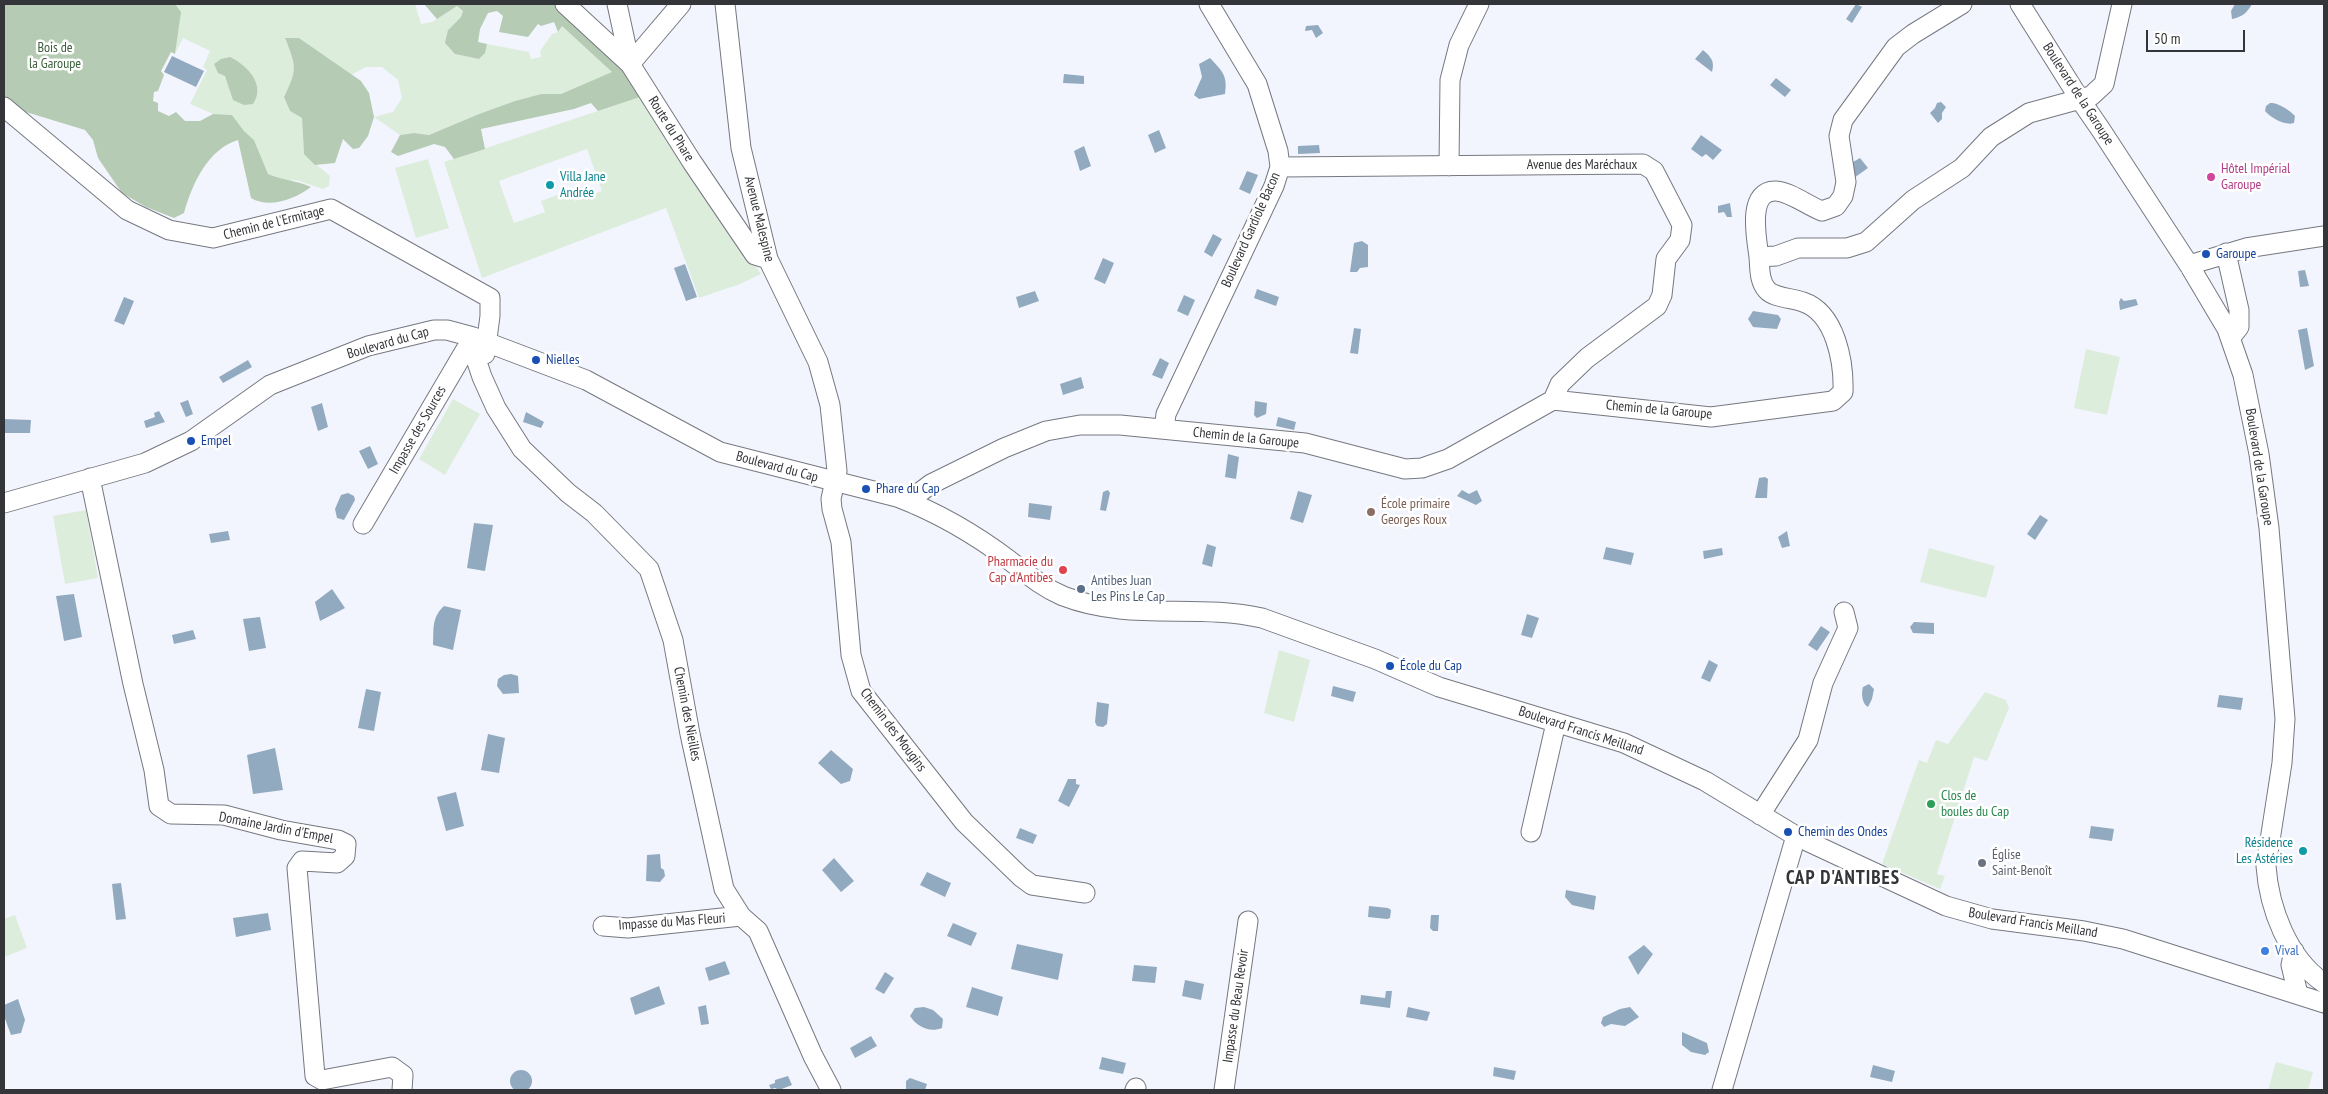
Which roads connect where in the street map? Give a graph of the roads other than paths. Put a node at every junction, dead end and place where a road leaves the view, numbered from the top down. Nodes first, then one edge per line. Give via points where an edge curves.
1 (565, 4) edge
2 (618, 4) edge
3 (680, 4) edge
4 (725, 4) edge
5 (1208, 4) edge
6 (1478, 4) edge
7 (1962, 4) edge
8 (2020, 4) edge
9 (2122, 4) edge
10 (630, 64) junction
11 (2079, 98) junction
12 (4, 108) edge
13 (1449, 166) junction
14 (1280, 167) junction
15 (2324, 236) edge
16 (2226, 253) junction
17 (1759, 257) junction
18 (768, 260) junction
19 (2189, 265) junction
20 (2231, 337) junction
21 (480, 339) junction
22 (1553, 400) junction
23 (1164, 429) junction
24 (90, 478) junction
25 (834, 482) junction
26 (4, 503) edge
27 (914, 504) junction
28 (363, 524) dead end
29 (1844, 612) dead end
30 (1556, 723) junction
31 (1760, 815) junction
32 (1531, 832) dead end
33 (1796, 836) junction
34 (1086, 893) dead end
35 (741, 916) junction
36 (1248, 921) dead end
37 (603, 926) dead end
38 (2292, 958) junction
39 (2320, 980) edge
40 (2257, 983) junction
41 (2311, 999) edge
42 (402, 1090) edge
43 (831, 1090) edge
44 (1224, 1090) edge
45 (1722, 1090) edge

1 - 10 street, Route du Phare
2 - 10 street
3 - 10 street
4 - 18 street, Avenue Malespine via 742,148
5 - 14 street, Boulevard Gardiole Bacon via 1257,84
6 - 13 street via 1459,45 1450,80
7 - 17 street, Chemin de la Garoupe via 1896,47 1843,120 1839,136 1846,182 1843,196 1836,206 1822,211 1776,191 1765,194 1757,204 1755,220
8 - 11 street, Boulevard de la Garoupe
9 - 11 street via 2104,84 2091,96
10 - 18 street, Route du Phare via 755,255
11 - 17 street via 2029,113 1991,138 1962,168 1913,200 1866,242 1847,248 1798,248 1776,256
11 - 19 street, Boulevard de la Garoupe
12 - 21 street, Chemin de l'Ermitage via 127,210 169,230 213,238 331,209 490,298 490,316
13 - 14 street, Avenue des Maréchaux
13 - 22 street, Avenue des Maréchaux via 1643,164 1654,171 1682,225 1680,240 1666,259 1662,296 1657,306 1587,358 1560,384
14 - 23 street, Boulevard Gardiole Bacon via 1274,186 1166,414
15 - 16 street
16 - 19 street
16 - 20 street via 2239,310 2239,327
17 - 22 street, Chemin de la Garoupe via 1761,283 1769,293 1806,302 1830,326 1844,375 1843,392 1833,401 1711,417
18 - 25 street, Avenue Malespine via 818,362 830,405 837,471
19 - 20 street, Boulevard de la Garoupe
20 - 38 street, Boulevard de la Garoupe via 2243,375 2259,454 2269,532 2285,719 2282,763 2266,866 2267,882
21 - 24 street, Boulevard du Cap via 434,330 368,346 270,385 183,445 145,463
21 - 25 street, Boulevard du Cap via 586,380 720,452
21 - 28 street, Impasse des Sources
21 - 35 street, Chemin des Nieilles via 473,350 482,377 496,408 522,449 594,513 649,569 673,640 724,889
22 - 23 street, Chemin de la Garoupe via 1448,460 1422,468 1387,466 1305,443
23 - 27 street, Chemin de la Garoupe via 1080,425 1046,431 931,484 919,493
24 - 26 street, Boulevard du Cap
24 - 42 street, Domaine Jardin d'Empel via 154,770 159,806 171,814 224,815 346,844 346,856 337,863 302,861 297,868 314,1076 322,1080 392,1067 403,1075
25 - 27 street, Boulevard Francis Meilland
25 - 34 street, Chemin des Mougins via 832,509 841,542 851,655 861,691 964,822 1021,877 1032,885
27 - 30 street, Boulevard Francis Meilland via 978,539 1045,588 1064,596 1122,610 1244,614 1262,618 1439,687
29 - 31 street via 1848,628 1823,683 1808,740
30 - 31 street, Boulevard Francis Meilland via 1646,752 1705,781
30 - 32 street
31 - 33 street, Boulevard Francis Meilland
33 - 40 street, Boulevard Francis Meilland via 1952,908 1992,919 2123,939
33 - 45 street
35 - 37 street, Impasse du Mas Fleuri via 628,928
35 - 43 street, Chemin des Nieilles via 758,931 812,1056
36 - 44 street, Impasse du Beau Revoir
38 - 39 street, Boulevard de la Garoupe
38 - 40 street
38 - 41 street
39 - 41 street, Boulevard de la Garoupe
40 - 41 street, Boulevard Francis Meilland

